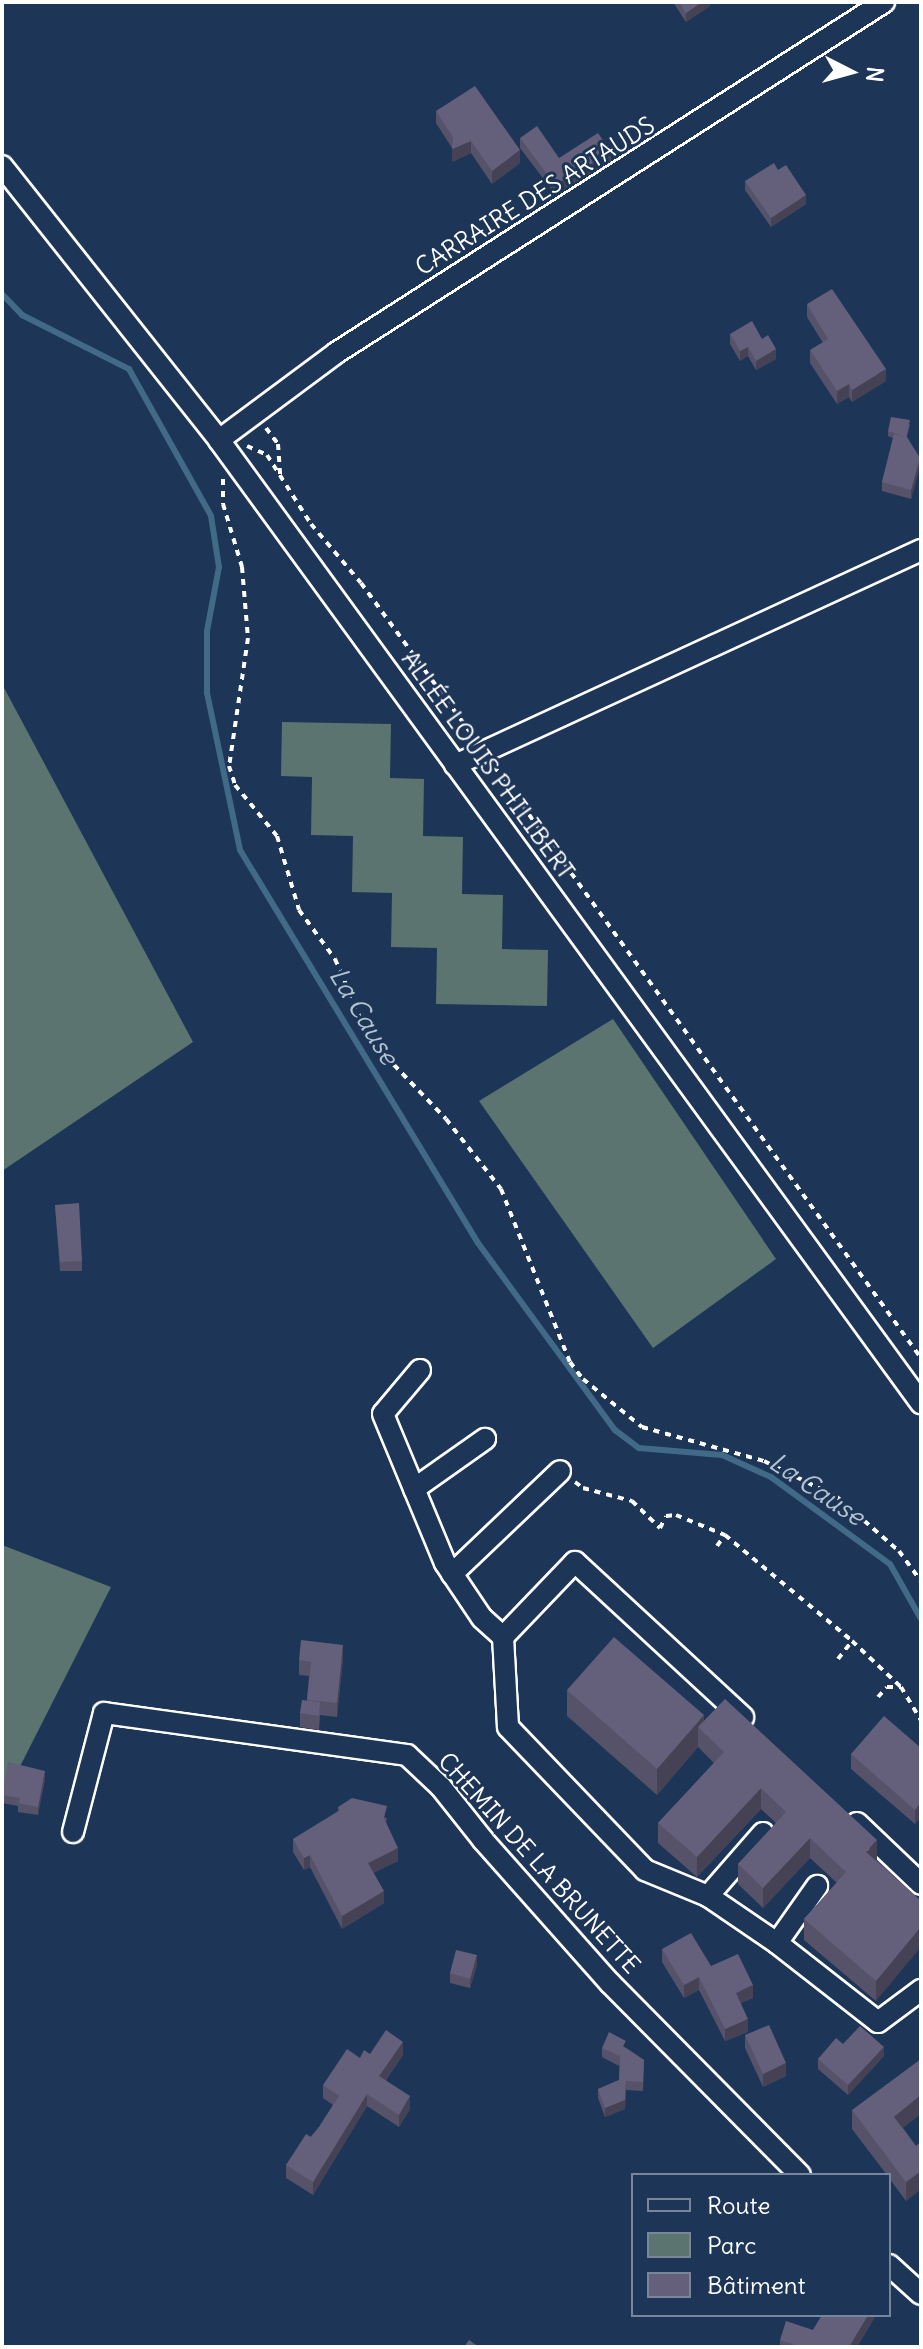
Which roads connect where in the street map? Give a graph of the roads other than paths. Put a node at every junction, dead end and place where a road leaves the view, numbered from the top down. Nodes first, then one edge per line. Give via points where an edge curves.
1 (884, 2) edge
2 (2, 166) edge
3 (225, 436) junction
4 (921, 550) edge
5 (455, 765) junction
6 (420, 1370) dead end
7 (921, 1403) edge
8 (485, 1439) dead end
9 (560, 1471) road end
10 (414, 1489) junction
11 (452, 1574) junction
12 (503, 1637) junction
13 (757, 1730) edge
14 (837, 1804) edge
15 (73, 1832) dead end
16 (763, 1833) edge
17 (921, 1884) edge
18 (817, 1886) dead end
19 (708, 1896) junction
20 (777, 1943) junction
21 (921, 1990) edge
22 (798, 2173) edge
23 (891, 2267) edge
24 (921, 2294) edge

1 - 3 street, CARRAIRE DES ARTAUDS via 301,376
2 - 3 street, ALLÉE LOUIS PHILIBERT
3 - 5 street, ALLÉE LOUIS PHILIBERT
4 - 5 street
5 - 7 street, ALLÉE LOUIS PHILIBERT
6 - 10 street via 383,1414
8 - 10 street
9 - 11 street
10 - 11 street
11 - 12 street via 482,1618
12 - 13 street via 575,1562
12 - 19 street via 508,1727 645,1870
14 - 17 street
15 - 22 street, CHEMIN DE LA BRUNETTE via 104,1713 407,1755 441,1787 610,1983
16 - 19 street
18 - 20 street
19 - 20 street
20 - 21 street via 878,2022
23 - 24 street

